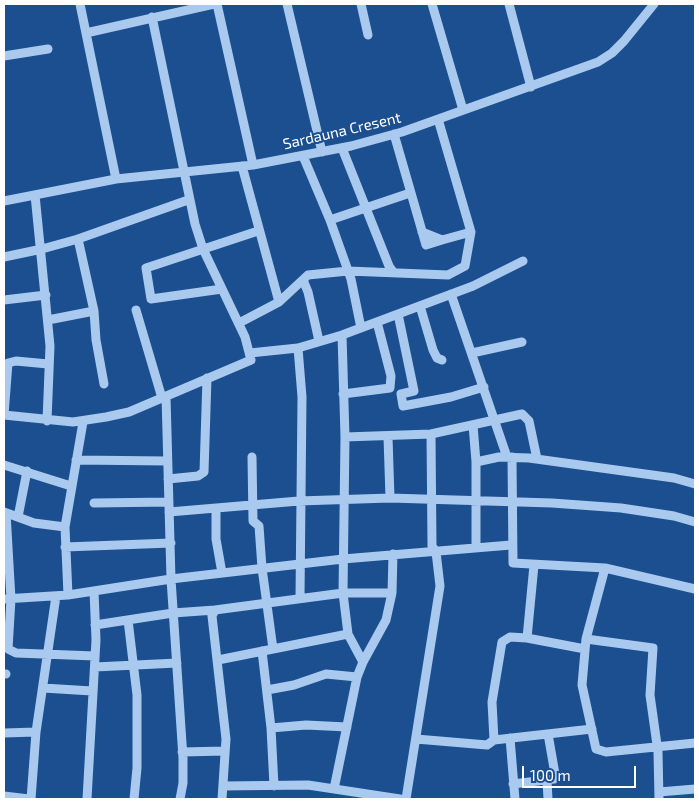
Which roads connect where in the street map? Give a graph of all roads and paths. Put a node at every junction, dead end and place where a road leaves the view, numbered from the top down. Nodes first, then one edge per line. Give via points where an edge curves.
1 (80, 4) edge
2 (216, 4) edge
3 (287, 4) edge
4 (360, 4) edge
5 (432, 4) edge
6 (509, 4) edge
7 (654, 4) edge
8 (152, 17) junction
9 (86, 33) junction
10 (368, 35) dead end
11 (48, 49) dead end
12 (4, 56) edge
13 (531, 88) junction
14 (463, 110) junction
15 (438, 119) junction
16 (394, 134) junction
17 (342, 148) junction
18 (322, 152) junction
19 (303, 156) junction
20 (253, 165) junction
21 (242, 166) junction
22 (184, 172) junction
23 (116, 179) junction
24 (410, 193) junction
25 (35, 195) junction
26 (188, 200) junction
27 (4, 201) edge
28 (365, 208) junction
29 (330, 220) junction
30 (258, 231) junction
31 (472, 232) junction
32 (78, 239) junction
33 (42, 249) junction
34 (203, 249) junction
35 (4, 257) edge
36 (523, 261) dead end
37 (348, 271) junction
38 (394, 273) junction
39 (303, 280) junction
40 (222, 289) junction
41 (450, 294) junction
42 (46, 295) junction
43 (4, 300) edge
44 (279, 302) junction
45 (420, 306) junction
46 (136, 310) dead end
47 (94, 311) junction
48 (398, 314) junction
49 (48, 320) junction
50 (377, 322) junction
51 (239, 323) junction
52 (361, 328) junction
53 (342, 335) junction
54 (319, 341) junction
55 (522, 342) dead end
56 (298, 348) junction
57 (250, 352) junction
58 (472, 353) junction
59 (442, 360) dead end
60 (48, 364) junction
61 (207, 378) junction
62 (104, 384) dead end
63 (484, 387) junction
64 (344, 394) junction
65 (164, 397) junction
66 (4, 415) edge
67 (495, 420) junction
68 (47, 421) junction
69 (83, 422) junction
70 (473, 425) junction
71 (431, 434) junction
72 (345, 437) junction
73 (388, 437) junction
74 (252, 457) dead end
75 (509, 457) junction
76 (537, 459) junction
77 (76, 460) junction
78 (167, 460) junction
79 (476, 462) junction
80 (4, 465) edge
81 (27, 471) junction
82 (168, 479) junction
83 (695, 484) edge
84 (72, 486) junction
85 (344, 498) junction
86 (390, 498) junction
87 (431, 499) junction
88 (477, 500) junction
89 (299, 501) junction
90 (169, 502) junction
91 (512, 502) junction
92 (94, 503) dead end
93 (252, 505) junction
94 (216, 508) junction
95 (5, 512) edge
96 (169, 512) junction
97 (18, 517) junction
98 (695, 522) edge
99 (65, 527) junction
100 (171, 543) junction
101 (511, 545) junction
102 (476, 547) junction
103 (65, 548) junction
104 (436, 552) junction
105 (393, 554) junction
106 (343, 559) junction
107 (299, 564) junction
108 (534, 565) junction
109 (262, 568) junction
110 (605, 568) junction
111 (222, 573) junction
112 (171, 579) junction
113 (695, 589) edge
114 (94, 591) junction
115 (343, 593) junction
116 (392, 593) junction
117 (68, 595) junction
118 (56, 596) junction
119 (300, 598) junction
120 (8, 599) edge
121 (266, 602) junction
122 (215, 610) junction
123 (173, 613) junction
124 (128, 620) junction
125 (95, 625) junction
126 (348, 634) junction
127 (527, 638) junction
128 (586, 639) junction
129 (273, 649) junction
130 (585, 649) junction
131 (262, 651) junction
132 (48, 653) junction
133 (95, 656) junction
134 (218, 660) junction
135 (362, 662) junction
136 (177, 663) junction
137 (135, 666) junction
138 (95, 667) junction
139 (357, 677) junction
140 (43, 688) junction
141 (268, 690) junction
142 (92, 691) junction
143 (347, 727) junction
144 (271, 728) junction
145 (592, 729) junction
146 (36, 732) junction
147 (4, 733) edge
148 (548, 734) junction
149 (510, 738) junction
150 (416, 740) junction
151 (494, 740) junction
152 (695, 743) edge
153 (657, 747) junction
154 (225, 751) junction
155 (182, 752) junction
156 (547, 781) junction
157 (513, 784) junction
158 (223, 786) junction
159 (274, 786) junction
160 (334, 789) junction
161 (695, 789) edge
162 (659, 796) edge
163 (5, 797) edge
164 (30, 799) edge
165 (87, 799) edge
166 (134, 799) edge
167 (180, 799) edge
168 (222, 799) edge
169 (400, 799) edge
170 (406, 799) edge
171 (515, 799) edge
172 (548, 799) edge

1 - 9 street
2 - 8 street
2 - 20 street
3 - 18 street
4 - 10 street
5 - 14 street
6 - 13 street
7 - 13 street, Sardauna Cresent via 612,52 598,62
8 - 9 street
8 - 22 street
9 - 23 street
11 - 12 street
13 - 14 street, Sardauna Cresent
14 - 15 street, Sardauna Cresent
15 - 16 street, Sardauna Cresent
15 - 31 street
16 - 17 street, Sardauna Cresent
16 - 24 street
17 - 18 street, Sardauna Cresent
17 - 28 street
18 - 19 street, Sardauna Cresent
19 - 20 street, Sardauna Cresent
19 - 29 street
20 - 21 street, Sardauna Cresent
21 - 22 street, Sardauna Cresent
21 - 30 street
22 - 23 street, Sardauna Cresent
22 - 26 street
23 - 25 street, Sardauna Cresent
24 - 28 street
24 - 31 street via 426,245
25 - 27 street, Sardauna Cresent
25 - 33 street
26 - 32 street
26 - 34 street
28 - 29 street
28 - 38 street via 388,266
29 - 37 street
30 - 34 street
30 - 44 street
31 - 38 street via 465,266 448,275
32 - 33 street
32 - 47 street
33 - 35 street
33 - 42 street
34 - 40 street
34 - 40 street via 146,268 151,299
36 - 41 street
37 - 38 street
37 - 39 street via 308,275
37 - 52 street
39 - 44 street
39 - 54 street
40 - 51 street
41 - 45 street
41 - 58 street
42 - 43 street
42 - 49 street
44 - 51 street
45 - 48 street
45 - 59 street via 433,350
46 - 65 street
47 - 49 street
47 - 62 street
48 - 50 street
48 - 63 street via 414,391 401,394 403,406
49 - 60 street
50 - 52 street
50 - 64 street via 392,384 386,390
51 - 57 street
52 - 53 street
53 - 54 street
53 - 64 street
54 - 56 street
55 - 58 street
56 - 57 street
56 - 89 street via 302,397
57 - 61 street via 249,362
58 - 63 street
60 - 66 street via 8,363
60 - 68 street
61 - 65 street
61 - 82 street via 204,472 198,476
63 - 67 street
64 - 72 street
65 - 69 street via 129,412
65 - 78 street
66 - 68 street
67 - 70 street
67 - 75 street
67 - 76 street via 525,415
68 - 69 street
69 - 77 street
70 - 71 street
70 - 79 street
71 - 73 street
71 - 87 street
72 - 73 street
72 - 85 street
73 - 86 street
74 - 93 street
75 - 76 street
75 - 79 street
75 - 91 street
76 - 83 street via 674,478
77 - 78 street
77 - 84 street
78 - 82 street
79 - 88 street
80 - 81 street
81 - 84 street
81 - 97 street
82 - 90 street
84 - 99 street
85 - 86 street
85 - 89 street
85 - 106 street
86 - 87 street
87 - 88 street
87 - 104 street via 432,546
88 - 91 street
88 - 102 street
89 - 93 street
89 - 107 street
90 - 92 street
90 - 96 street
91 - 98 street via 630,509
91 - 101 street
93 - 94 street
93 - 109 street via 253,520 259,526
94 - 96 street
94 - 111 street via 216,538
95 - 97 street
95 - 120 street
96 - 100 street
97 - 99 street via 46,526
99 - 103 street
100 - 103 street
100 - 112 street
101 - 102 street
101 - 108 street via 513,563
102 - 104 street
103 - 117 street
104 - 105 street
104 - 150 street via 439,598
105 - 106 street
105 - 116 street
106 - 107 street
106 - 115 street
107 - 109 street
107 - 119 street
108 - 110 street
108 - 127 street
109 - 111 street
109 - 121 street
110 - 113 street
110 - 128 street
111 - 112 street
112 - 114 street
112 - 123 street
114 - 117 street
114 - 125 street
115 - 116 street
115 - 119 street
115 - 126 street
116 - 135 street via 386,620
117 - 118 street
118 - 120 street
118 - 132 street
119 - 121 street
120 - 132 street via 8,649 16,653
121 - 122 street
121 - 129 street
122 - 123 street
122 - 134 street via 212,616
123 - 124 street
123 - 136 street
124 - 125 street
124 - 137 street
125 - 133 street
126 - 129 street
126 - 135 street
127 - 130 street
127 - 151 street via 510,637 502,642 492,702
128 - 130 street
128 - 153 street via 654,648 650,695
129 - 131 street
130 - 145 street via 582,685
131 - 134 street
131 - 141 street
132 - 133 street
132 - 140 street
133 - 138 street
134 - 154 street
135 - 139 street
136 - 137 street
136 - 155 street
137 - 138 street
137 - 166 street via 138,723
138 - 142 street
139 - 141 street via 326,674
139 - 143 street
140 - 142 street
140 - 146 street
141 - 144 street
142 - 165 street
143 - 144 street via 306,725
143 - 160 street
144 - 159 street
145 - 148 street
145 - 153 street via 596,749 601,752
146 - 147 street
146 - 164 street
148 - 149 street
148 - 156 street via 555,774 554,779
149 - 151 street
149 - 157 street
150 - 151 street via 487,746
150 - 170 street
152 - 153 street
153 - 162 street
154 - 155 street
154 - 158 street
155 - 167 street
156 - 157 street
156 - 172 street
157 - 171 street
158 - 159 street
158 - 168 street
159 - 160 street via 308,785
160 - 169 street
161 - 162 street
163 - 164 street

